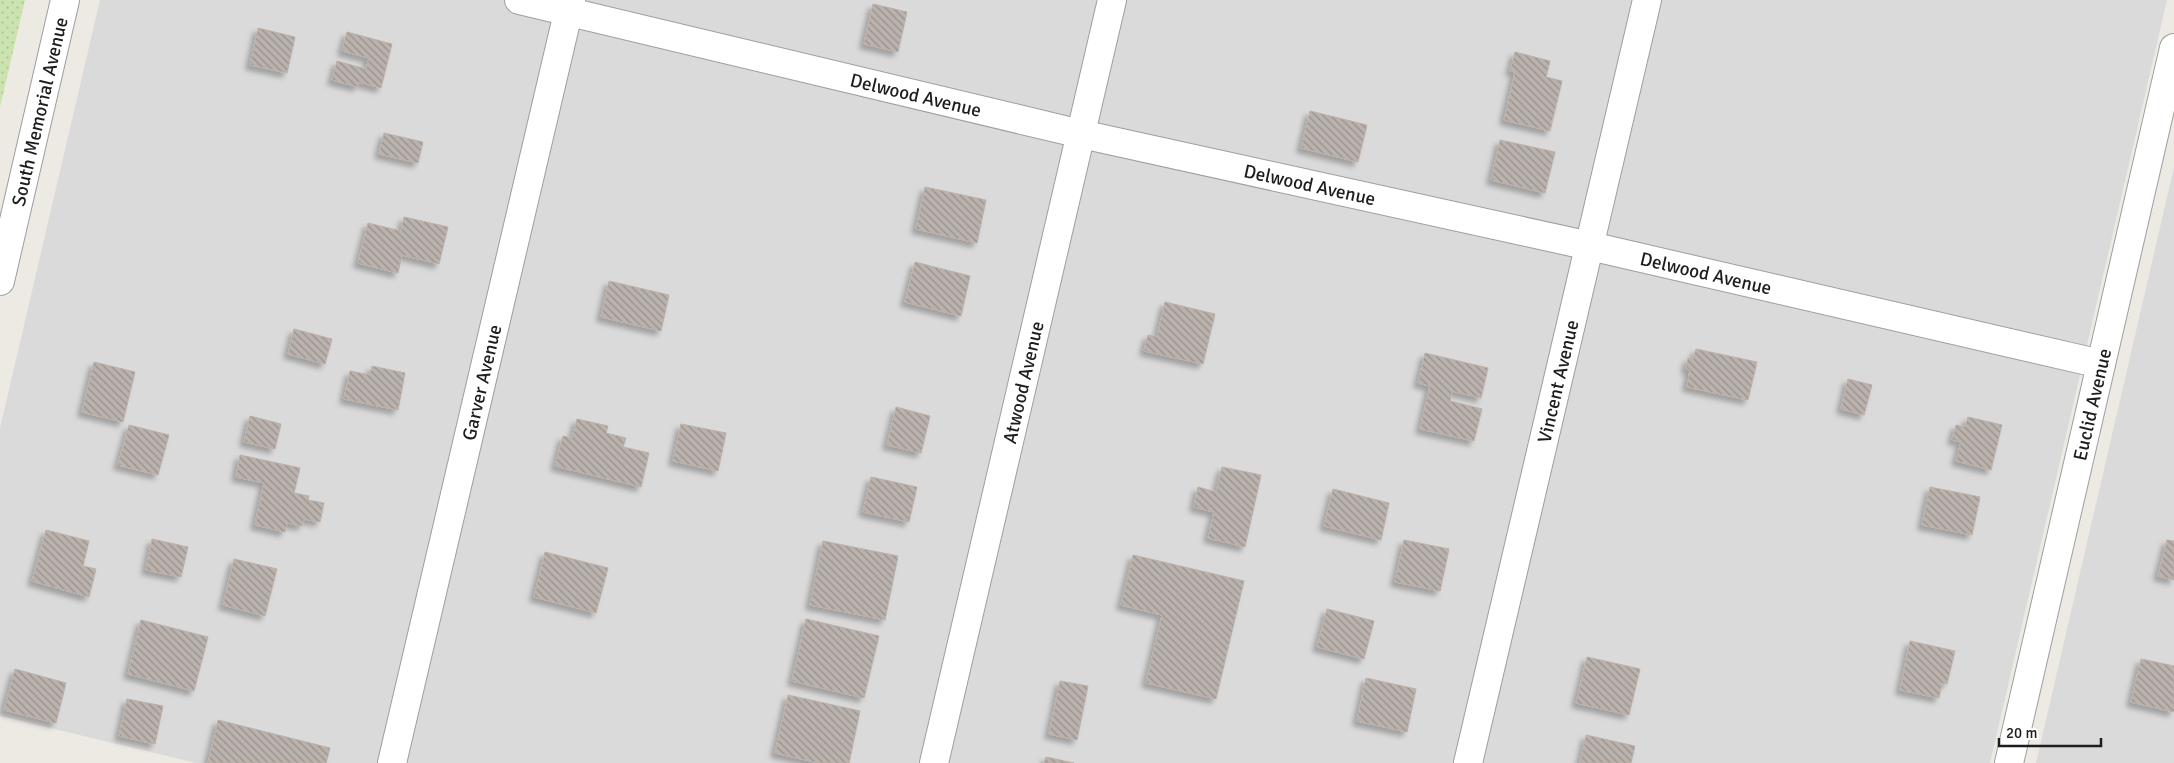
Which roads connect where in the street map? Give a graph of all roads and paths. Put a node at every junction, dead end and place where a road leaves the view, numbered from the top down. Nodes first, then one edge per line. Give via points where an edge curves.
1 (65, 0) edge
2 (520, 0) edge
3 (1112, 0) edge
4 (1647, 0) edge
5 (570, 5) edge
6 (2174, 48) edge
7 (1081, 134) junction
8 (1590, 246) junction
9 (0, 281) edge
10 (2101, 364) junction
11 (392, 763) edge
12 (934, 763) edge
13 (1468, 763) edge
14 (2009, 763) edge

1 - 9 street, South Memorial Avenue
2 - 5 street, Delwood Avenue
3 - 7 street, Atwood Avenue
4 - 8 street, Vincent Avenue
5 - 7 street, Delwood Avenue
5 - 11 street, Garver Avenue
6 - 10 street, Euclid Avenue
7 - 8 street, Delwood Avenue
7 - 12 street, Atwood Avenue
8 - 10 street, Delwood Avenue
8 - 13 street, Vincent Avenue
10 - 14 street, Euclid Avenue

